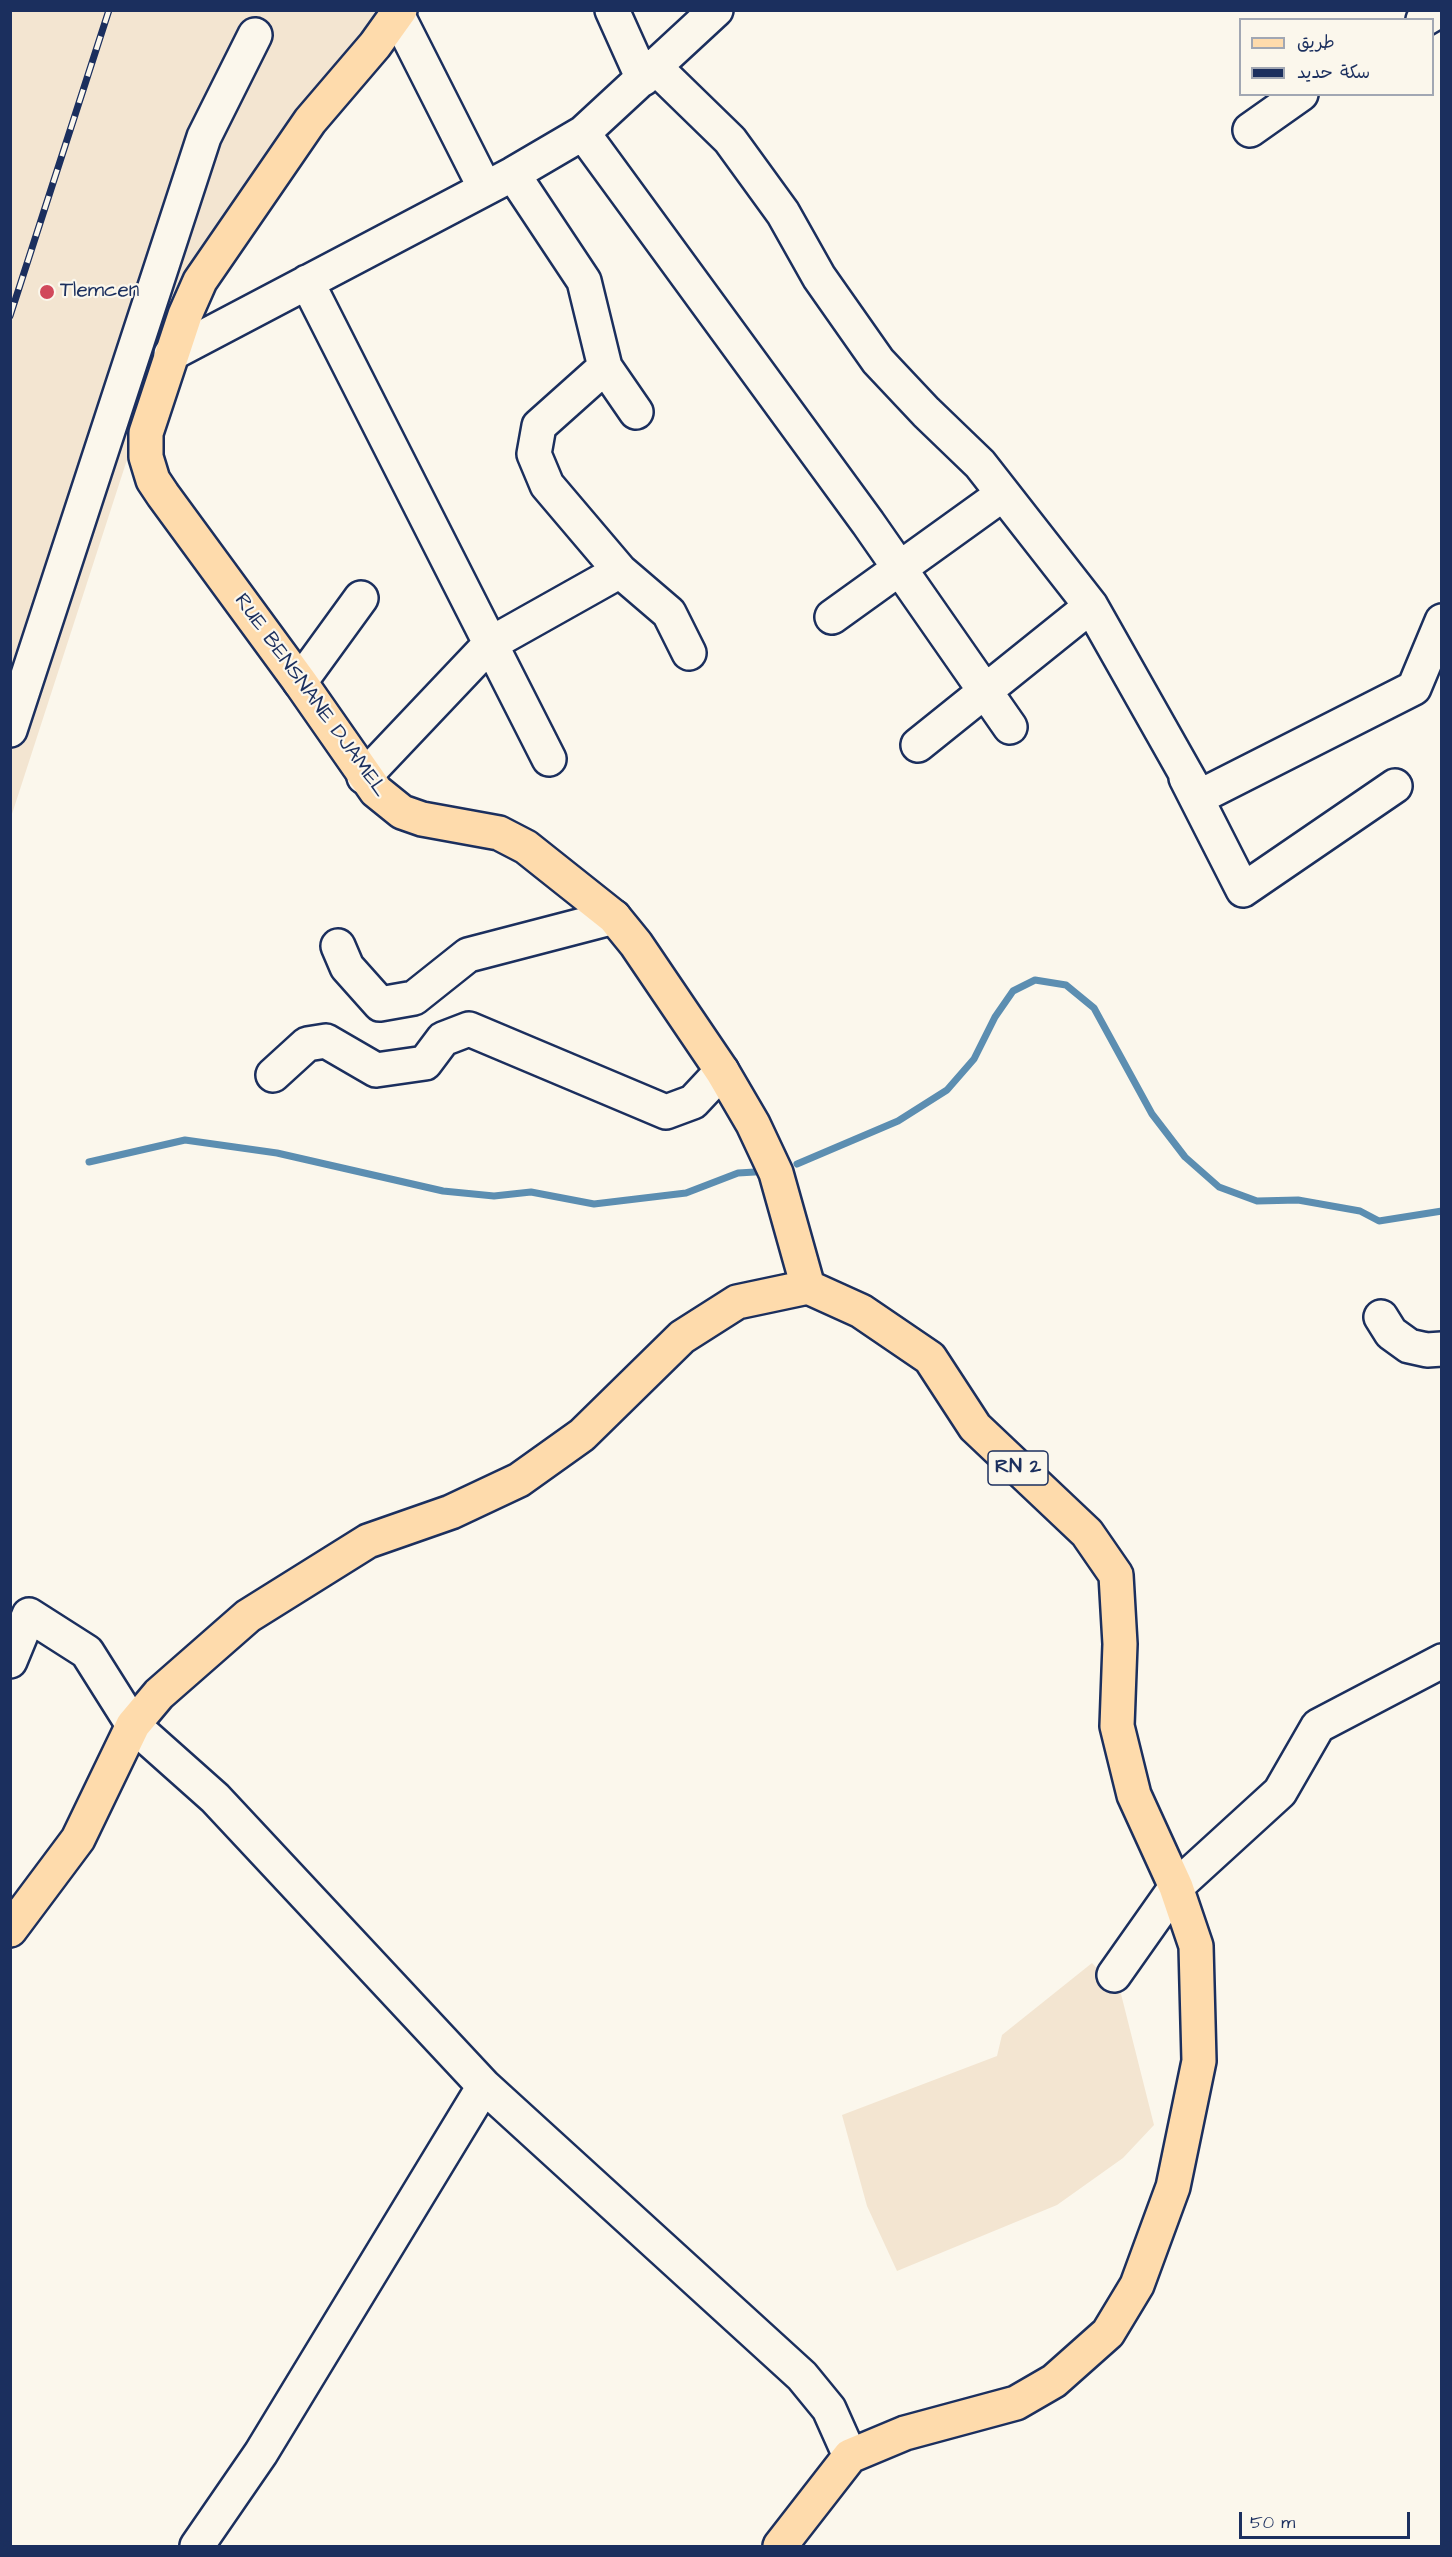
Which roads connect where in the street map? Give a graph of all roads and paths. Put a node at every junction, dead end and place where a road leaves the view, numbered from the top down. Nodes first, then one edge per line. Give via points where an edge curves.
1 (612, 10) edge
2 (716, 10) edge
3 (1440, 10) edge
4 (398, 12) edge
5 (1427, 18) edge
6 (255, 35) dead end
7 (649, 73) junction
8 (1298, 96) edge
9 (1250, 130) dead end
10 (584, 133) junction
11 (499, 181) junction
12 (307, 282) junction
13 (171, 354) junction
14 (604, 367) junction
15 (636, 412) dead end
16 (1003, 494) junction
17 (900, 570) junction
18 (620, 571) junction
19 (361, 598) dead end
20 (1090, 606) junction
21 (832, 617) dead end
22 (1442, 621) edge
23 (490, 644) junction
24 (689, 653) dead end
25 (300, 682) junction
26 (985, 692) junction
27 (1010, 727) dead end
28 (10, 730) edge
29 (918, 745) dead end
30 (549, 759) dead end
31 (1184, 775) junction
32 (364, 777) junction
33 (1395, 786) dead end
34 (614, 916) junction
35 (338, 946) dead end
36 (722, 1071) junction
37 (273, 1075) dead end
38 (808, 1287) junction
39 (1382, 1317) dead end
40 (1442, 1349) edge
41 (10, 1661) edge
42 (1442, 1661) edge
43 (133, 1725) junction
44 (1176, 1887) junction
45 (10, 1930) edge
46 (1114, 1975) dead end
47 (484, 2086) junction
48 (850, 2456) junction
49 (197, 2547) edge
50 (780, 2547) edge

1 - 7 street
2 - 7 street
3 - 5 street
4 - 11 street
4 - 13 main road, RUE BENSNANE DJAMEL via 310,121 200,281
6 - 28 street via 204,136
7 - 10 street
7 - 16 street via 730,140 783,213 819,277 878,361 980,464
8 - 9 street
10 - 11 street
10 - 17 street
11 - 12 street
11 - 14 street via 584,281
12 - 13 street
12 - 23 street
13 - 25 main road, RUE BENSNANE DJAMEL via 146,433 146,457 153,480
14 - 15 street
14 - 18 street via 539,426 534,454 547,485
16 - 17 street
16 - 20 street
17 - 21 street
17 - 26 street
18 - 23 street
18 - 24 street via 669,613
19 - 25 street
20 - 26 street
20 - 31 street
22 - 31 street via 1414,688 1199,797
23 - 30 street
23 - 32 street
25 - 32 main road, RUE BENSNANE DJAMEL
26 - 27 street
26 - 29 street
31 - 33 street via 1243,890
32 - 34 main road, RUE BENSNANE DJAMEL via 402,812 500,833 526,847
34 - 35 street via 468,955 414,998 380,1004 347,967
34 - 36 main road, RUE BENSNANE DJAMEL
36 - 37 street via 693,1102 666,1112 469,1029 442,1040 425,1063 376,1070 326,1041 307,1044
36 - 38 main road, RUE BENSNANE DJAMEL via 776,1173
38 - 43 main road via 737,1302 682,1337 582,1435 519,1480 451,1512 368,1541 249,1616 159,1694
38 - 44 main road, RN 2 via 861,1311 930,1358 975,1427 1087,1533 1116,1575 1120,1644 1117,1726 1134,1795
39 - 40 street via 1391,1333 1409,1346
41 - 43 street via 28,1615 87,1652
42 - 44 street via 1318,1726 1280,1792
43 - 45 main road via 78,1839
43 - 47 street via 215,1798
44 - 46 street
44 - 48 main road, RN 2 via 1196,1946 1198,2061 1173,2187 1137,2285 1108,2333 1054,2381 1016,2403 905,2433
47 - 48 street via 802,2376 828,2409
47 - 49 street via 261,2453
48 - 50 main road, RN 2

